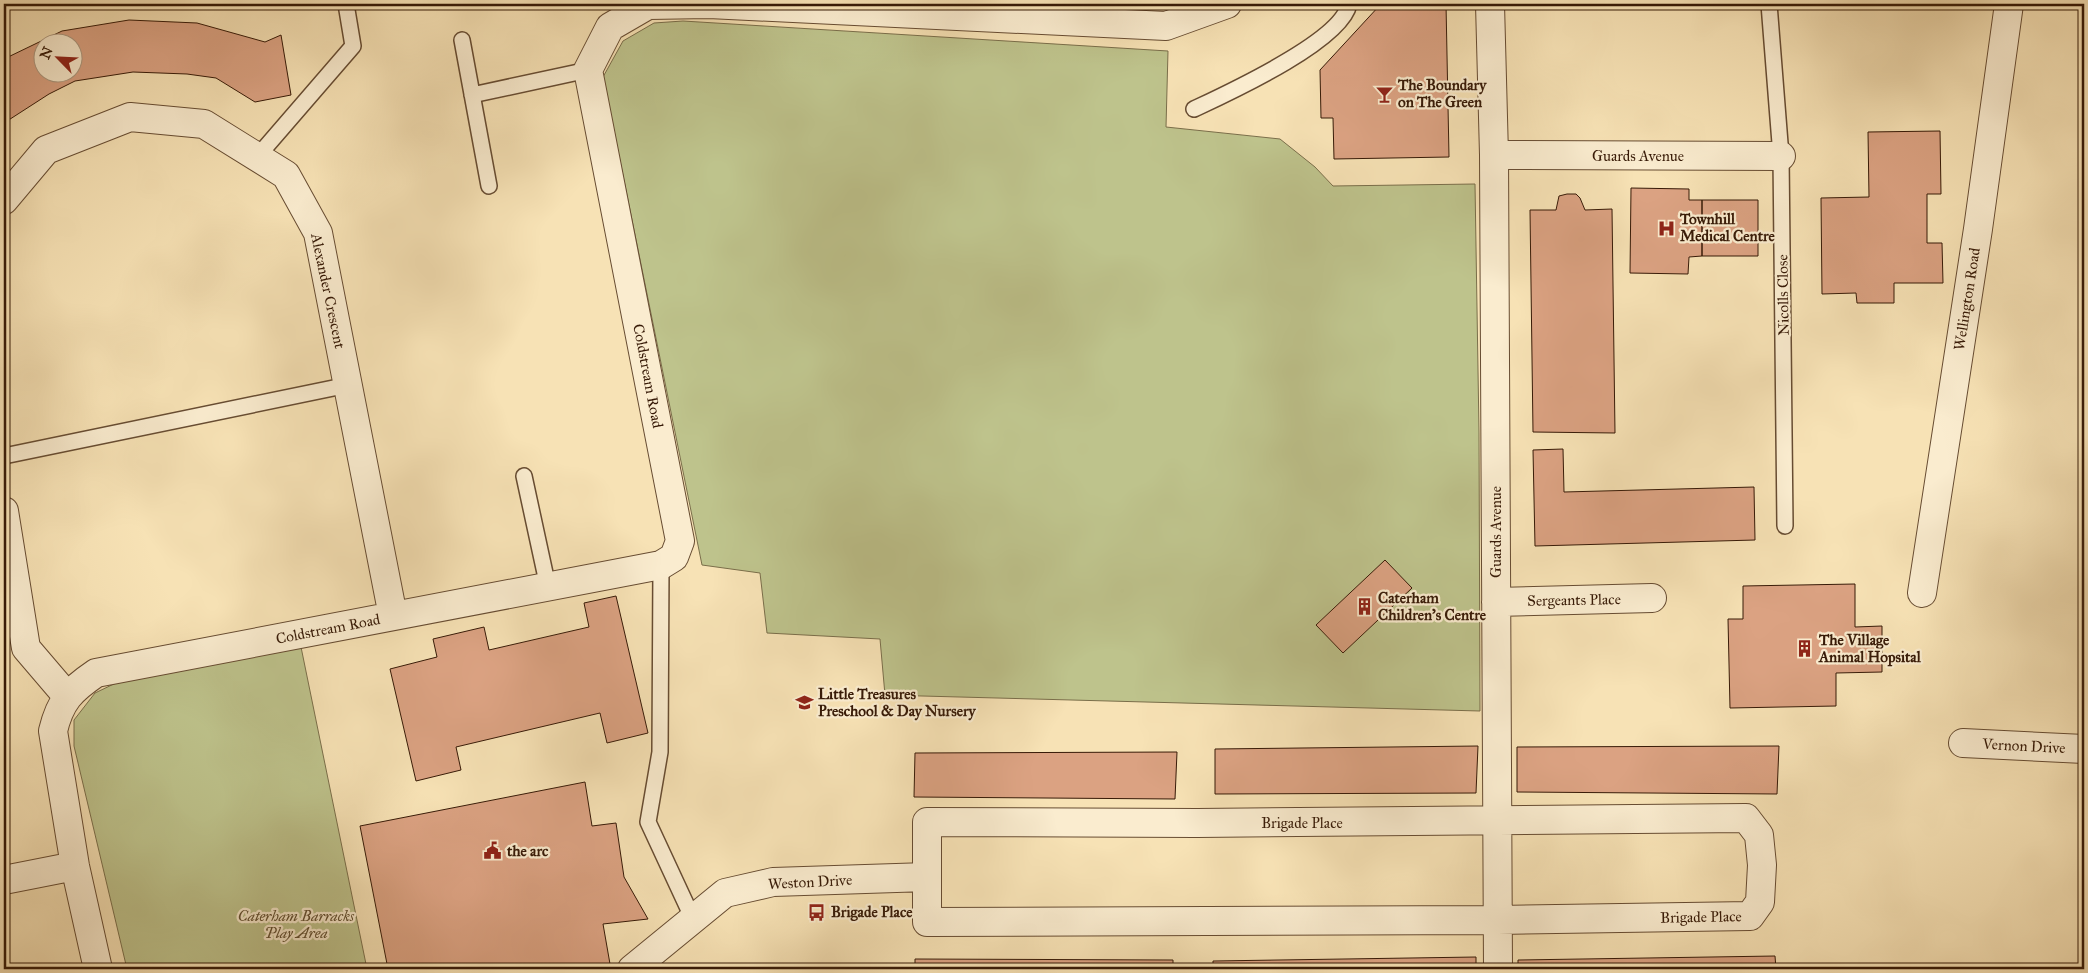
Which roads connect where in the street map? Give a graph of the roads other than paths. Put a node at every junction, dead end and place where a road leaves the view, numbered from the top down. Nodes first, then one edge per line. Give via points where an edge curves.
1 (346, 4) edge
2 (1227, 4) edge
3 (1349, 4) edge
4 (1490, 4) edge
5 (1769, 4) edge
6 (2009, 4) edge
7 (462, 40) dead end
8 (588, 70) junction
9 (472, 95) junction
10 (1194, 110) dead end
11 (1494, 155) junction
12 (1781, 156) junction
13 (257, 157) junction
14 (489, 186) dead end
15 (4, 200) edge
16 (348, 385) junction
17 (4, 456) edge
18 (524, 476) dead end
19 (4, 511) edge
20 (1786, 526) dead end
21 (661, 565) junction
22 (548, 586) junction
23 (1922, 593) dead end
24 (1652, 598) dead end
25 (1496, 602) junction
26 (393, 616) junction
27 (67, 696) junction
28 (1963, 743) dead end
29 (2084, 749) edge
30 (1497, 821) junction
31 (75, 866) junction
32 (927, 877) junction
33 (4, 880) edge
34 (693, 919) junction
35 (1498, 920) junction
36 (98, 969) edge
37 (632, 969) edge
38 (1498, 969) edge

1 - 13 lane via 353,46
2 - 8 street via 1166,26 709,4 648,5 610,27
3 - 10 lane via 1339,22 1291,61
4 - 11 street, Guards Avenue
5 - 12 lane, Nicolls Close
6 - 23 street, Wellington Road
7 - 9 lane
8 - 9 lane
8 - 21 street, Coldstream Road via 680,541 674,557
9 - 14 lane
11 - 12 street, Guards Avenue
11 - 25 street, Guards Avenue
12 - 20 lane, Nicolls Close
13 - 15 street, Alexander Crescent via 204,124 130,117 46,150
13 - 16 street, Alexander Crescent via 286,175 318,233
16 - 17 lane
16 - 26 street, Alexander Crescent
18 - 22 lane
19 - 27 street via 26,648
21 - 22 street, Coldstream Road
21 - 34 lane via 660,752 648,822
22 - 26 street, Coldstream Road
24 - 25 street, Sergeants Place
25 - 30 street, Guards Avenue
26 - 27 street, Coldstream Road via 96,673
27 - 31 street, Coldstream Road via 57,712 53,731
28 - 29 street, Vernon Drive
30 - 32 street, Brigade Place via 927,822
30 - 35 street, Guards Avenue
30 - 35 street, Brigade Place via 1746,818 1759,835 1762,865 1760,902 1750,916
31 - 33 street
31 - 36 street
32 - 34 street, Weston Drive via 773,882 725,893
32 - 35 street, Brigade Place via 927,922
34 - 37 street, Weston Drive
35 - 38 street, Guards Avenue

